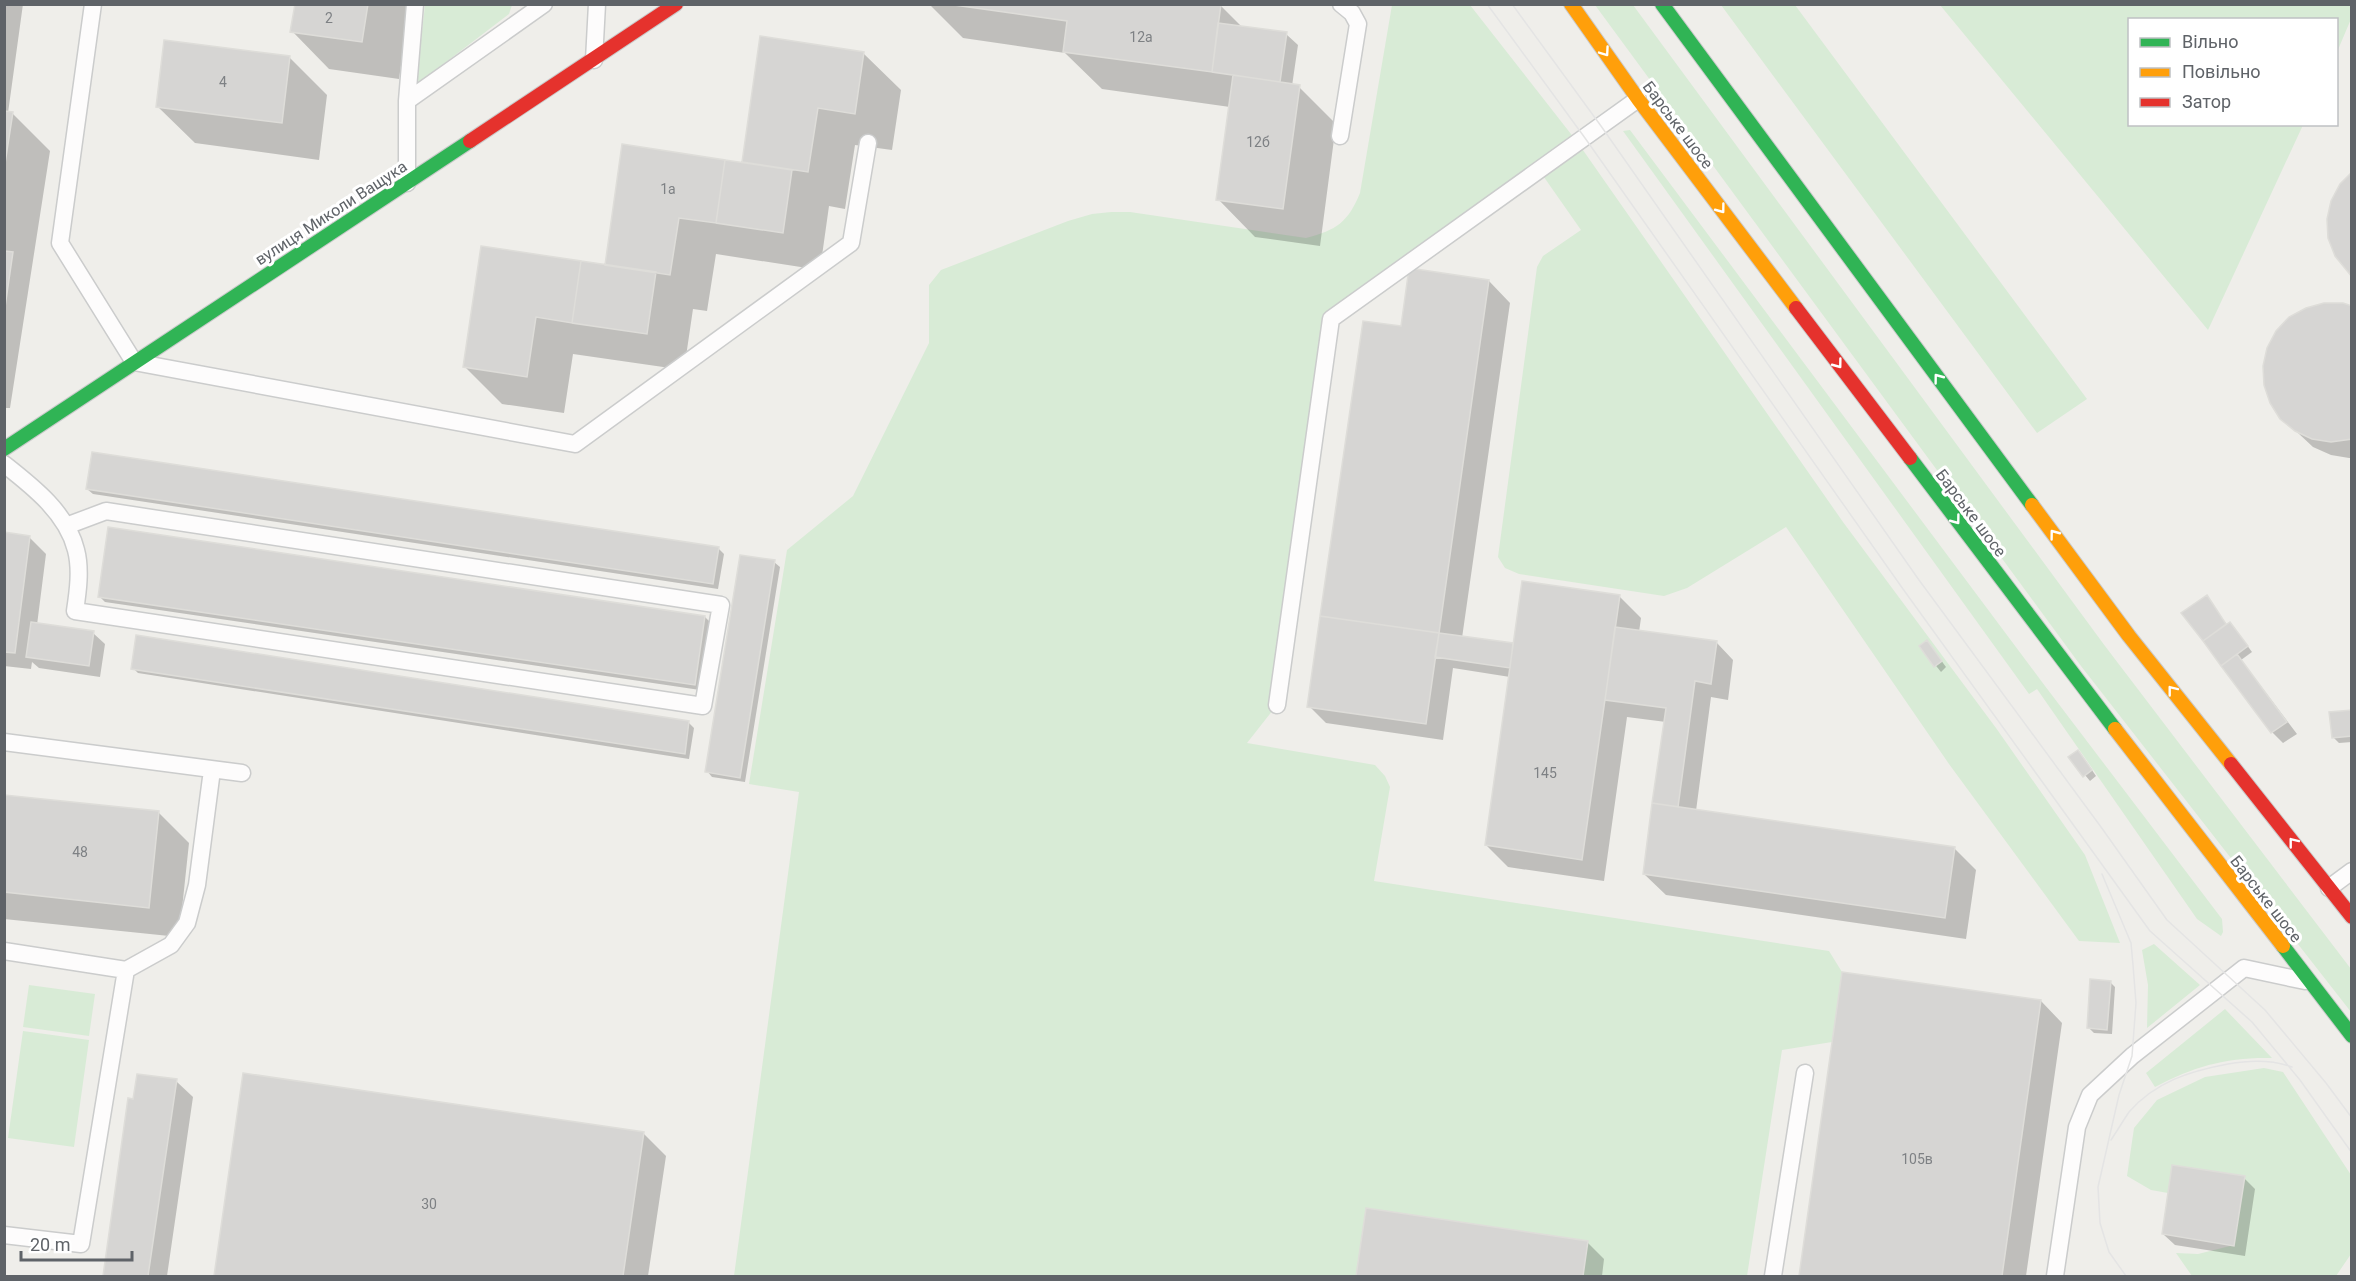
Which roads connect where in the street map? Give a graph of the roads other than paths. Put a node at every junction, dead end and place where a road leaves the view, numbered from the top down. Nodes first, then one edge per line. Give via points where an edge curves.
1 (93, 4) edge
2 (416, 4) edge
3 (544, 4) edge
4 (597, 4) edge
5 (676, 4) edge
6 (1341, 4) edge
7 (1571, 4) edge
8 (1662, 4) edge
9 (1681, 4) edge
10 (1691, 44) junction
11 (594, 60) junction
12 (1638, 99) junction
13 (406, 101) junction
14 (1340, 136) dead end
15 (868, 142) dead end
16 (407, 183) junction
17 (134, 362) junction
18 (4, 449) edge
19 (4, 464) edge
20 (66, 526) junction
21 (1277, 705) dead end
22 (4, 742) edge
23 (212, 770) junction
24 (242, 773) dead end
25 (2352, 871) edge
26 (2329, 888) junction
27 (2352, 917) edge
28 (4, 951) edge
29 (126, 970) junction
30 (2309, 981) junction
31 (2352, 1036) edge
32 (1805, 1073) dead end
33 (4, 1234) edge
34 (1773, 1276) edge
35 (2055, 1276) edge

1 - 17 lane via 60,243
2 - 13 lane
3 - 13 lane
4 - 11 lane
5 - 11 main road, вулиця Миколи Ващука
6 - 14 lane via 1358,24
7 -> 12 main road, Барське шосе
8 - 10 main road
9 - 10 lane
26 -> 10 main road via 2129,636
11 - 16 main road, вулиця Миколи Ващука
12 - 21 lane via 1332,319
12 -> 30 main road, Барське шосе via 2070,672
13 - 16 lane
15 - 17 lane via 850,243 575,444
16 - 17 main road, вулиця Миколи Ващука
17 - 18 main road, вулиця Миколи Ващука
19 - 20 lane via 48,501
20 - 20 lane via 106,511 721,605 703,706 75,611 79,580 76,549
22 - 23 lane
23 - 24 lane
23 - 29 lane via 197,885 187,923 171,945
25 - 26 lane
26 - 27 main road
28 - 29 lane
29 - 33 lane via 81,1244
30 - 31 main road, Барське шосе
30 - 35 lane via 2244,968 2132,1056 2090,1095 2077,1127
32 - 34 lane

